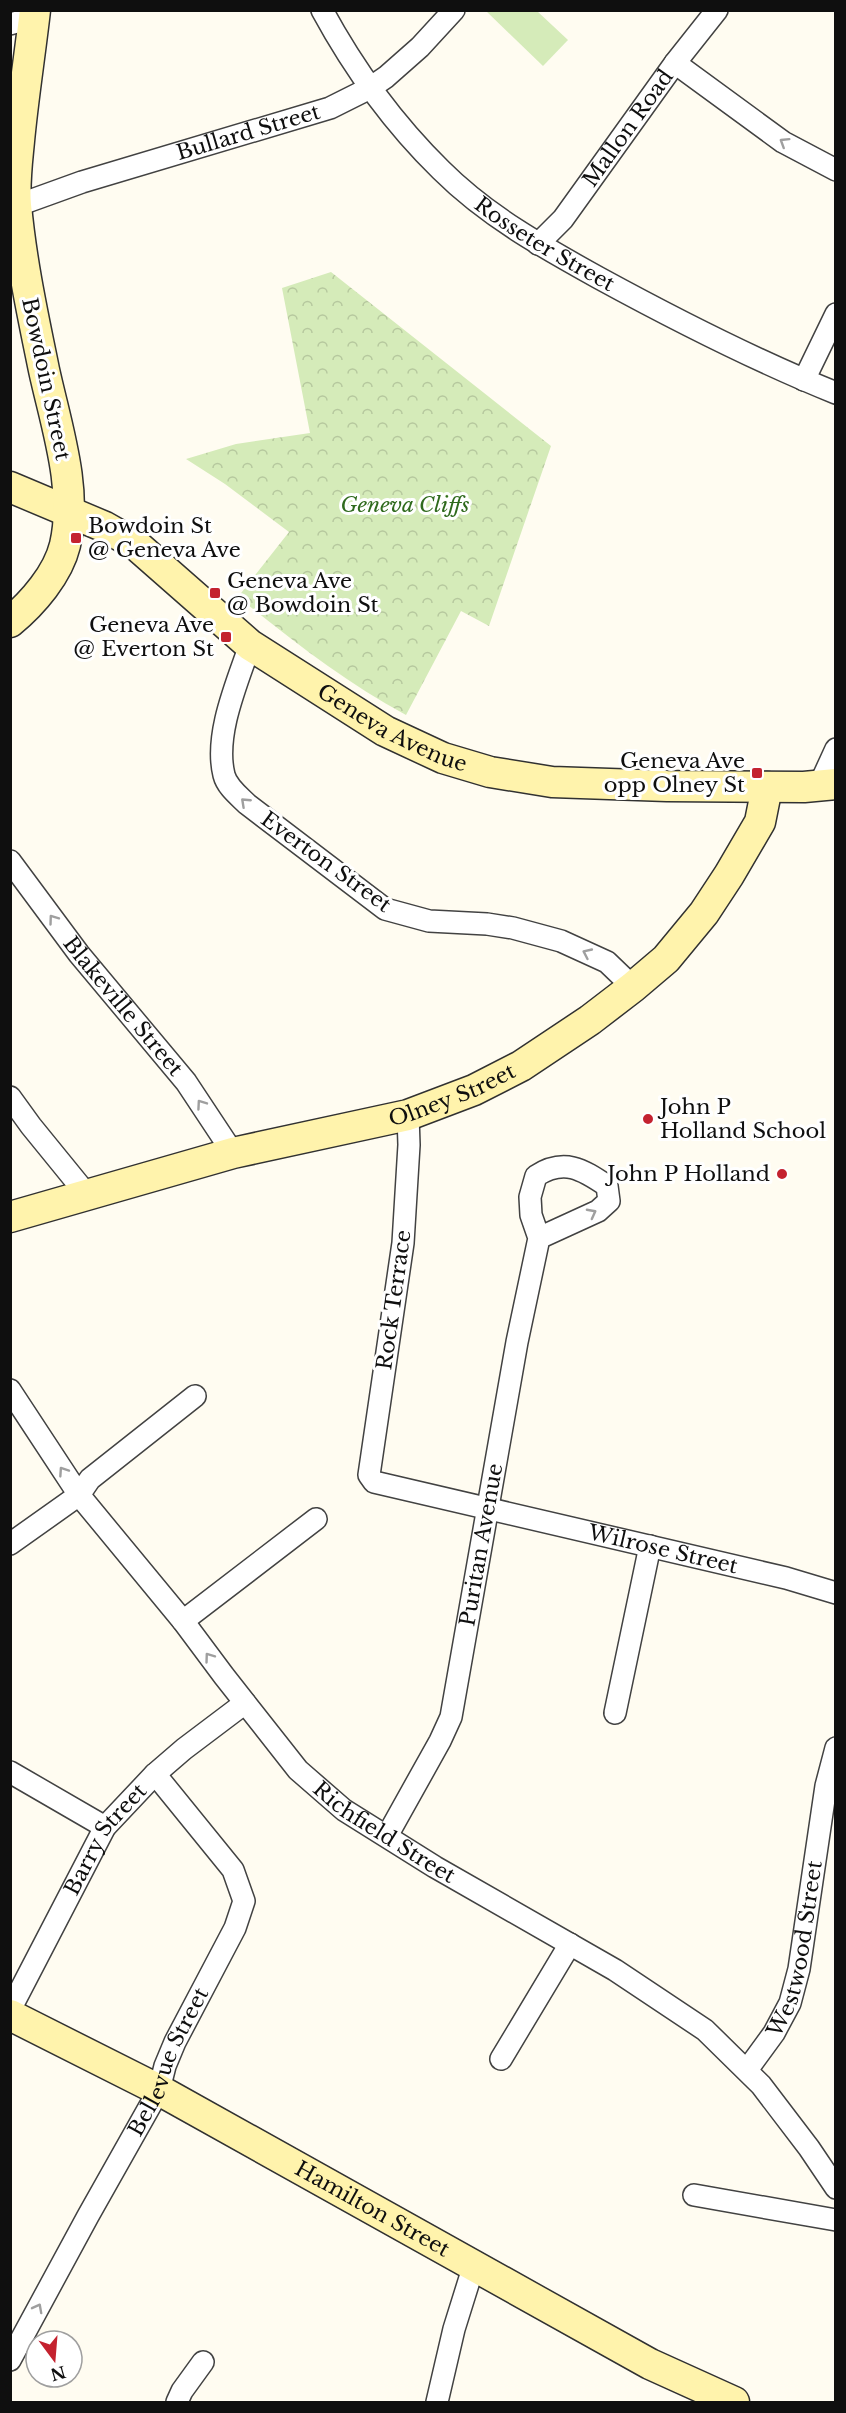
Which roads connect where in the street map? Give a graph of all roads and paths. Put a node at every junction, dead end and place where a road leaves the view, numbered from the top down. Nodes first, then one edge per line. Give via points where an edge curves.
1 (322, 10) edge
2 (454, 10) edge
3 (717, 10) edge
4 (27, 17) edge
5 (675, 63) junction
6 (370, 88) junction
7 (836, 170) edge
8 (13, 206) edge
9 (538, 244) junction
10 (836, 314) edge
11 (804, 380) junction
12 (836, 393) edge
13 (10, 487) edge
14 (69, 512) junction
15 (10, 622) edge
16 (250, 645) junction
17 (836, 749) edge
18 (827, 785) edge
19 (767, 787) junction
20 (10, 861) edge
21 (633, 987) junction
22 (10, 1097) edge
23 (408, 1115) junction
24 (232, 1153) junction
25 (88, 1196) junction
26 (10, 1217) edge
27 (539, 1238) dead end
28 (10, 1390) edge
29 (195, 1396) dead end
30 (374, 1482) joint
31 (79, 1495) junction
32 (490, 1507) junction
33 (316, 1519) dead end
34 (10, 1544) edge
35 (650, 1546) junction
36 (836, 1593) edge
37 (183, 1621) junction
38 (245, 1703) junction
39 (615, 1713) dead end
40 (836, 1748) edge
41 (10, 1772) edge
42 (155, 1774) junction
43 (105, 1827) junction
44 (387, 1836) junction
45 (570, 1944) junction
46 (10, 2010) edge
47 (10, 2015) edge
48 (501, 2059) dead end
49 (747, 2070) junction
50 (159, 2090) junction
51 (836, 2188) edge
52 (694, 2195) dead end
53 (836, 2220) edge
54 (474, 2265) junction
55 (10, 2360) edge
56 (203, 2362) dead end
57 (177, 2403) edge
58 (437, 2403) edge
59 (734, 2403) edge

1 - 6 street, Rosseter Street
2 - 6 street, Bullard Street via 420,47
3 - 5 street, Mallon Road
4 - 8 street, Bowdoin Street
7 -> 5 street via 783,142
5 - 9 street, Mallon Road via 563,219
6 - 8 street, Bullard Street via 330,108
6 - 9 street, Rosseter Street via 442,171 496,216
8 - 14 street, Bowdoin Street via 63,457
9 - 11 street, Rosseter Street via 683,324
10 - 11 street
11 - 12 street, Rosseter Street
13 - 14 street, Geneva Avenue
14 - 15 street, Bowdoin Street via 58,567
14 - 16 street, Geneva Avenue via 135,543
16 - 19 street, Geneva Avenue via 385,731 443,758 490,772 552,782
21 -> 16 street, Everton Street via 607,962 561,941 504,927 429,921 385,909 247,804 229,786 222,763 229,705
17 - 18 street
18 - 19 street, Geneva Avenue
19 - 21 street, Olney Street via 760,822 711,904 666,959
24 -> 20 street, Blakeville Street via 186,1083 79,954
21 - 23 street, Olney Street via 521,1066 474,1090
22 - 25 street
23 - 24 street, Olney Street
23 - 30 street, Rock Terrace via 410,1145 403,1243 369,1475
24 - 25 street, Olney Street
25 - 26 street, Olney Street
27 - 32 street, Puritan Avenue via 517,1342
31 -> 28 street, Richfield Street
29 - 31 street via 90,1479
30 - 32 street, Wilrose Street
31 - 34 street
31 - 37 street, Richfield Street
32 - 35 street, Wilrose Street
32 - 44 street, Puritan Avenue via 452,1717
33 - 37 street
35 - 36 street, Wilrose Street
35 - 39 street
38 -> 37 street, Richfield Street
38 - 42 street, Barry Street
38 - 44 street, Richfield Street via 286,1756 321,1792
40 - 49 street, Westwood Street via 826,1786 799,1969 790,2003
41 - 43 street
42 - 43 street, Barry Street
42 - 50 street, Bellevue Street via 233,1870 244,1901 235,1928 175,2042
43 - 46 street, Barry Street
44 - 45 street, Richfield Street
45 - 48 street
45 - 49 street, Richfield Street via 705,2030
47 - 50 street, Hamilton Street
49 - 51 street, Richfield Street
50 - 54 street, Hamilton Street
55 -> 50 street, Bellevue Street
52 - 53 street
54 - 58 street
54 - 59 street, Hamilton Street via 650,2364
56 - 57 street

